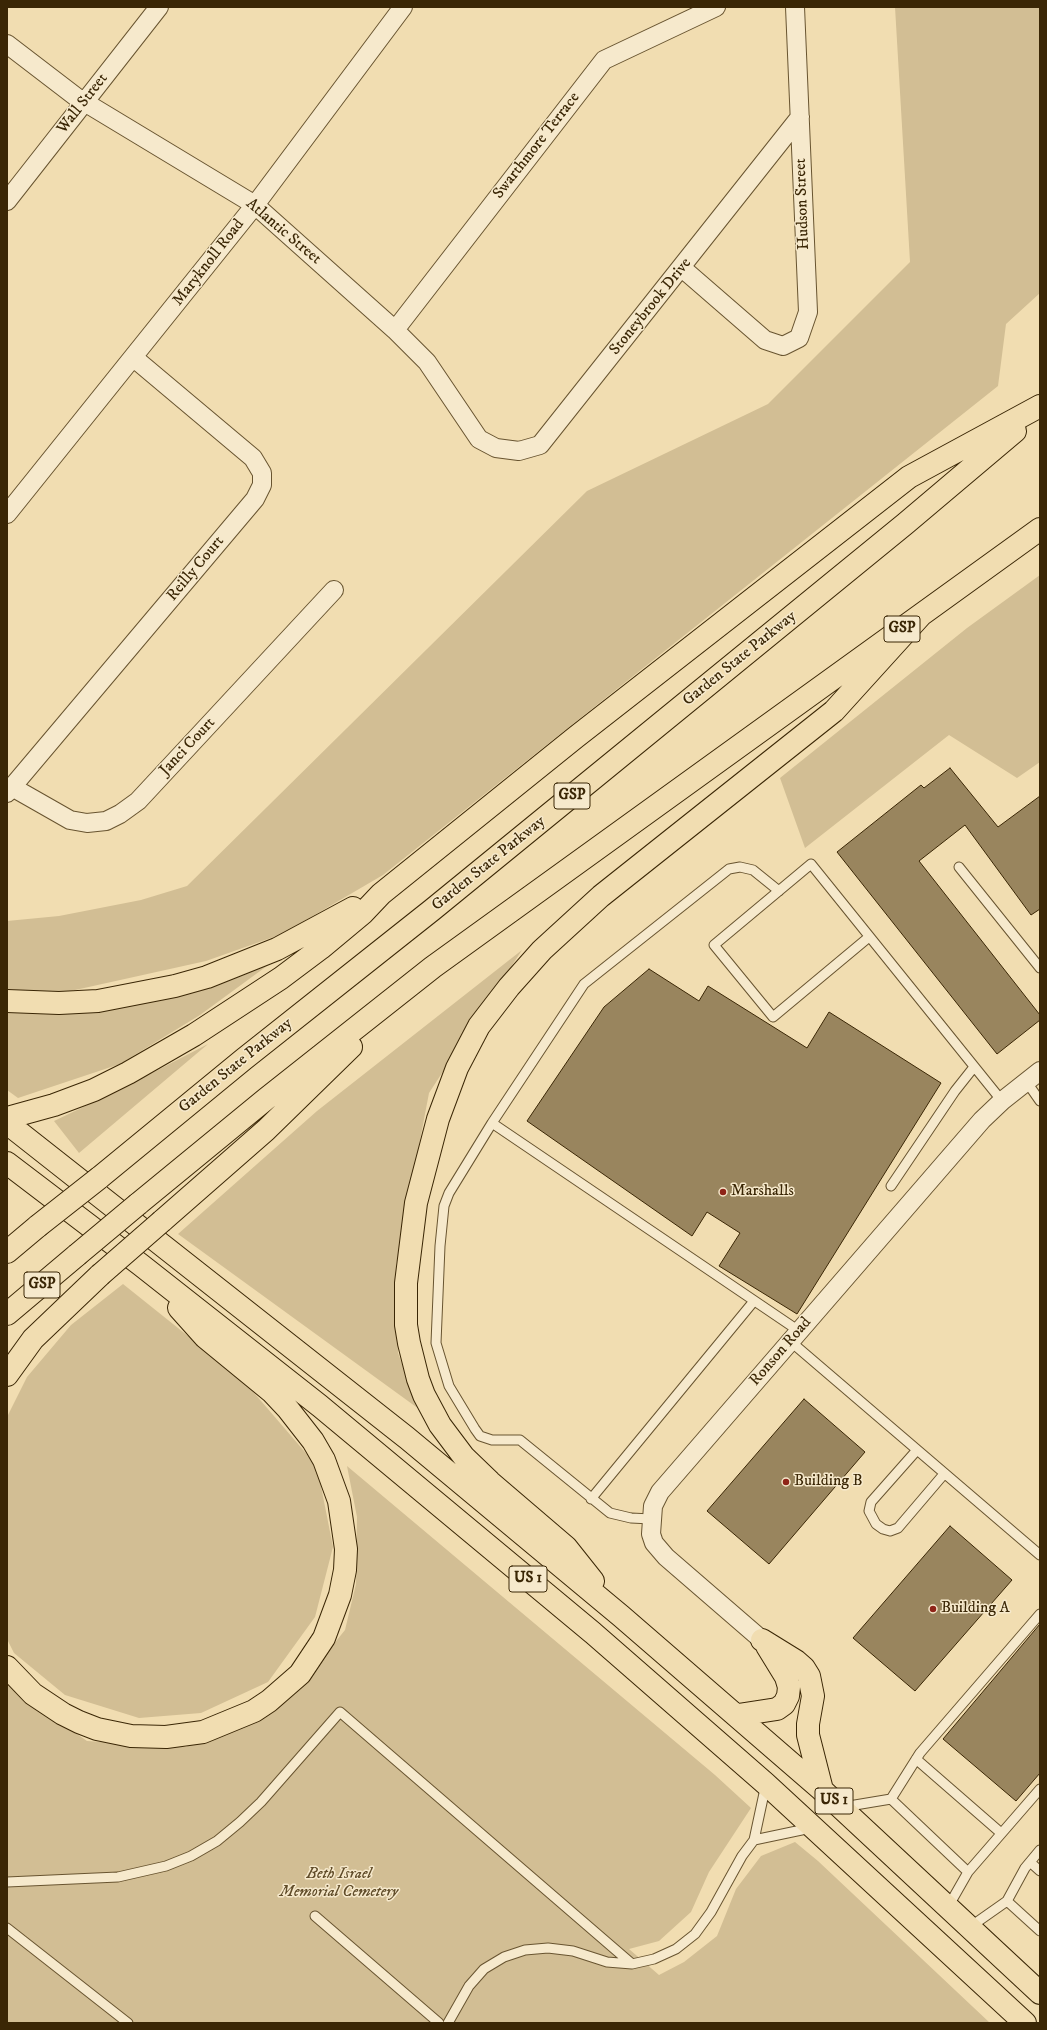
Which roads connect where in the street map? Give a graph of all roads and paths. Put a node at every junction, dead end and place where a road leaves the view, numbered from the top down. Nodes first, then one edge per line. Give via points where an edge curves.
1 (159, 7) edge
2 (403, 7) edge
3 (716, 7) edge
4 (795, 7) edge
5 (7, 44) edge
6 (84, 103) junction
7 (800, 118) junction
8 (7, 201) edge
9 (255, 205) junction
10 (682, 268) junction
11 (395, 330) junction
12 (134, 358) junction
13 (1040, 406) edge
14 (1040, 409) edge
15 (479, 439) joint
16 (7, 514) edge
17 (1040, 529) edge
18 (334, 590) dead end
19 (921, 615) junction
20 (9, 790) edge
21 (959, 867) dead end
22 (779, 891) junction
23 (381, 894) junction
24 (869, 937) junction
25 (433, 967) junction
26 (1040, 968) edge
27 (7, 1001) edge
28 (974, 1067) junction
29 (1033, 1076) edge
30 (1040, 1100) edge
31 (1002, 1101) junction
32 (7, 1118) edge
33 (7, 1123) edge
34 (492, 1123) junction
35 (7, 1163) edge
36 (890, 1186) dead end
37 (7, 1252) edge
38 (141, 1265) junction
39 (754, 1301) junction
40 (7, 1314) edge
41 (794, 1336) junction
42 (7, 1375) edge
43 (917, 1450) junction
44 (944, 1474) junction
45 (591, 1499) junction
46 (651, 1519) junction
47 (1040, 1555) edge
48 (1040, 1614) edge
49 (621, 1616) junction
50 (762, 1640) junction
51 (7, 1666) edge
52 (738, 1715) junction
53 (916, 1759) junction
54 (766, 1784) junction
55 (1040, 1789) edge
56 (822, 1790) junction
57 (891, 1799) junction
58 (841, 1807) junction
59 (813, 1827) junction
60 (1001, 1833) junction
61 (754, 1840) junction
62 (1040, 1850) edge
63 (1030, 1862) junction
64 (1040, 1871) edge
65 (968, 1872) junction
66 (7, 1882) edge
67 (1007, 1901) junction
68 (948, 1907) junction
69 (315, 1916) dead end
70 (970, 1927) junction
71 (7, 1928) edge
72 (1040, 1930) edge
73 (632, 1964) junction
74 (1040, 1993) edge
75 (128, 2023) edge
76 (440, 2023) edge
77 (448, 2023) edge
78 (1025, 2023) edge

1 - 6 street, Wall Street
2 - 9 street, Maryknoll Road
3 - 11 street, Swarthmore Terrace via 604,60
4 - 7 street, Hudson Street
5 - 6 street, Atlantic Street
6 - 8 street, Wall Street
6 - 9 street, Atlantic Street
7 - 10 street, Stoneybrook Drive
7 - 10 street, Hudson Street via 808,312 799,338 783,346 765,340
9 - 11 street, Atlantic Street
9 - 12 street, Maryknoll Road
10 - 15 street, Stoneybrook Drive via 540,445 519,451 496,448
11 - 15 street, Atlantic Street via 427,362
12 - 16 street, Maryknoll Road
12 - 20 street, Reilly Court via 254,458 262,473 262,485 255,499
13 - 23 highway via 909,477 582,732
14 - 37 highway, Garden State Parkway / GSP, bridge via 899,529
17 - 19 highway, GSP
18 - 20 street, Janci Court via 138,801 120,814 106,821 87,823 70,820
19 - 25 highway, GSP
19 - 49 highway via 834,711 601,896 542,950 479,1026 457,1068 438,1118 416,1203 406,1283 406,1325 418,1379 440,1426 464,1457 566,1547
21 - 26 lane
22 - 24 lane via 810,864
22 - 24 lane via 714,945 773,1017
22 - 34 lane via 753,870 740,867 729,869 584,984
23 - 27 highway via 277,949 207,977 98,1001
23 - 32 highway via 363,913 321,948 281,978 194,1035 94,1090 54,1105
24 - 28 lane
25 - 40 highway, GSP, bridge via 266,1099
25 - 42 highway, bridge via 266,1130 100,1275 32,1339
28 - 31 lane
28 - 36 lane
29 - 30 lane
29 - 31 street, Ronson Road
31 - 41 street, Ronson Road via 982,1120
33 - 49 highway, US 1 via 407,1438
34 - 39 lane
34 - 45 lane via 449,1193 444,1206 436,1343 449,1386 480,1436 492,1440 520,1440
35 - 38 highway, US 1
38 - 51 highway via 205,1337 272,1392 313,1441 324,1460 339,1501 346,1549 340,1595 324,1638 304,1668 286,1688 254,1711 203,1732 166,1737 131,1736 97,1729 47,1704
38 - 54 highway, US 1 via 320,1406 593,1633
39 - 41 lane
39 - 45 lane
41 - 43 lane
41 - 46 street, Ronson Road via 660,1492 653,1506
43 - 44 lane
43 - 44 lane via 871,1502 869,1511 876,1524 883,1530 898,1528
44 - 47 lane
45 - 46 lane via 610,1513
46 - 50 street, Ronson Road via 654,1543 666,1557
48 - 53 lane
49 - 52 highway, US 1
50 - 52 highway via 786,1677 788,1696 784,1704 777,1709
50 - 56 highway via 796,1661 809,1676 813,1696 808,1734
52 - 56 highway, US 1
53 - 57 lane
53 - 60 lane
54 - 59 highway, US 1
54 - 61 lane
55 - 60 lane
56 - 58 highway, US 1
57 - 58 lane
57 - 65 lane
58 - 68 highway, US 1
59 - 61 lane
59 - 78 highway, US 1
60 - 65 lane
61 - 73 lane via 695,1934 676,1949 654,1959
62 - 63 lane
63 - 64 lane
63 - 67 lane
65 - 68 lane
66 - 73 lane via 118,1877 166,1866 190,1856 217,1841 261,1802 340,1712
67 - 70 lane
67 - 72 lane
68 - 70 highway, US 1
69 - 76 lane
70 - 74 highway, US 1
71 - 75 lane
73 - 77 lane via 607,1962 573,1951 548,1948 525,1950 504,1957 484,1969 469,1986

